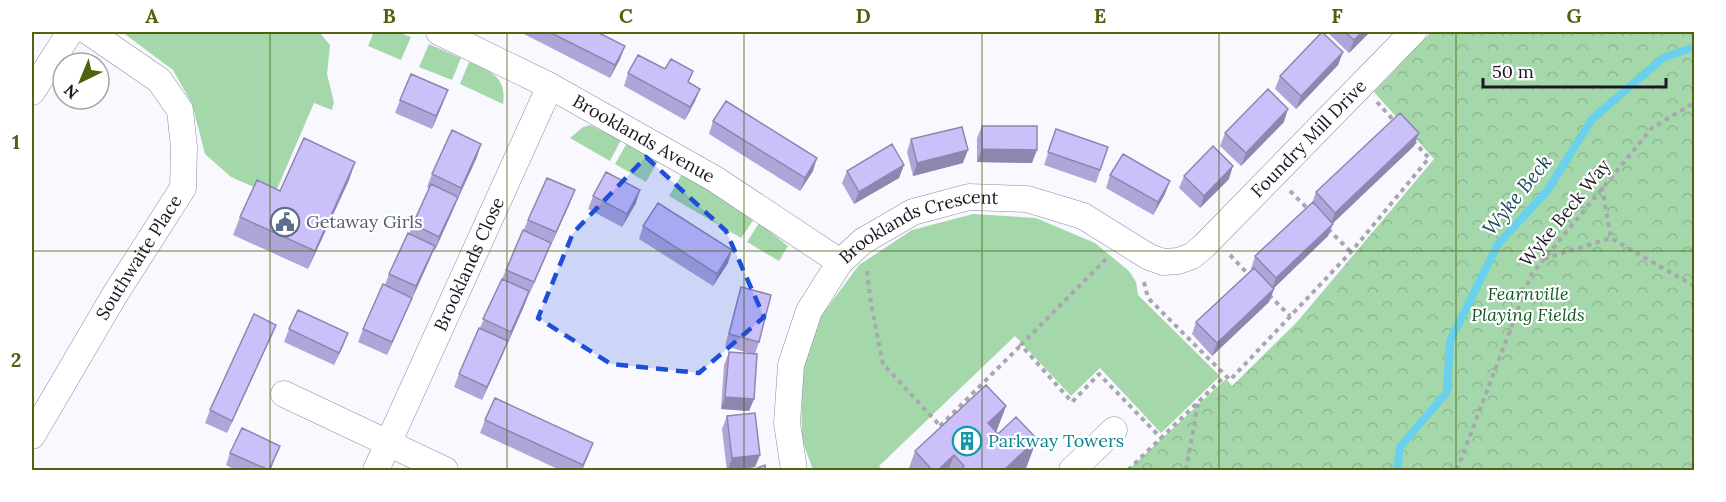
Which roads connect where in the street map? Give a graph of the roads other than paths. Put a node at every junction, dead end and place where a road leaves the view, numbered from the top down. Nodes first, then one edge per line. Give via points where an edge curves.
1 (70, 32) edge
2 (89, 32) edge
3 (439, 32) edge
4 (1413, 32) edge
5 (550, 86) junction
6 (32, 92) edge
7 (1208, 242) joint
8 (840, 262) junction
9 (284, 394) dead end
10 (1114, 430) dead end
11 (32, 436) edge
12 (389, 442) junction
13 (376, 471) edge
14 (445, 471) edge
15 (794, 471) edge
16 (1072, 471) edge

1 - 6 street
2 - 11 street, Southwaite Place via 159,80 180,110 183,188
3 - 5 street, Brooklands Avenue
4 - 7 street, Foundry Mill Drive
5 - 8 street, Brooklands Avenue via 715,179
5 - 12 street, Brooklands Close
7 - 8 street, Brooklands Crescent via 1192,256 1163,262 1083,216 1027,199 969,197 913,212 863,241
8 - 15 street, Brooklands Crescent via 809,311 791,365 787,423
9 - 12 street
10 - 16 street
12 - 13 street, Brooklands Close
12 - 14 street

